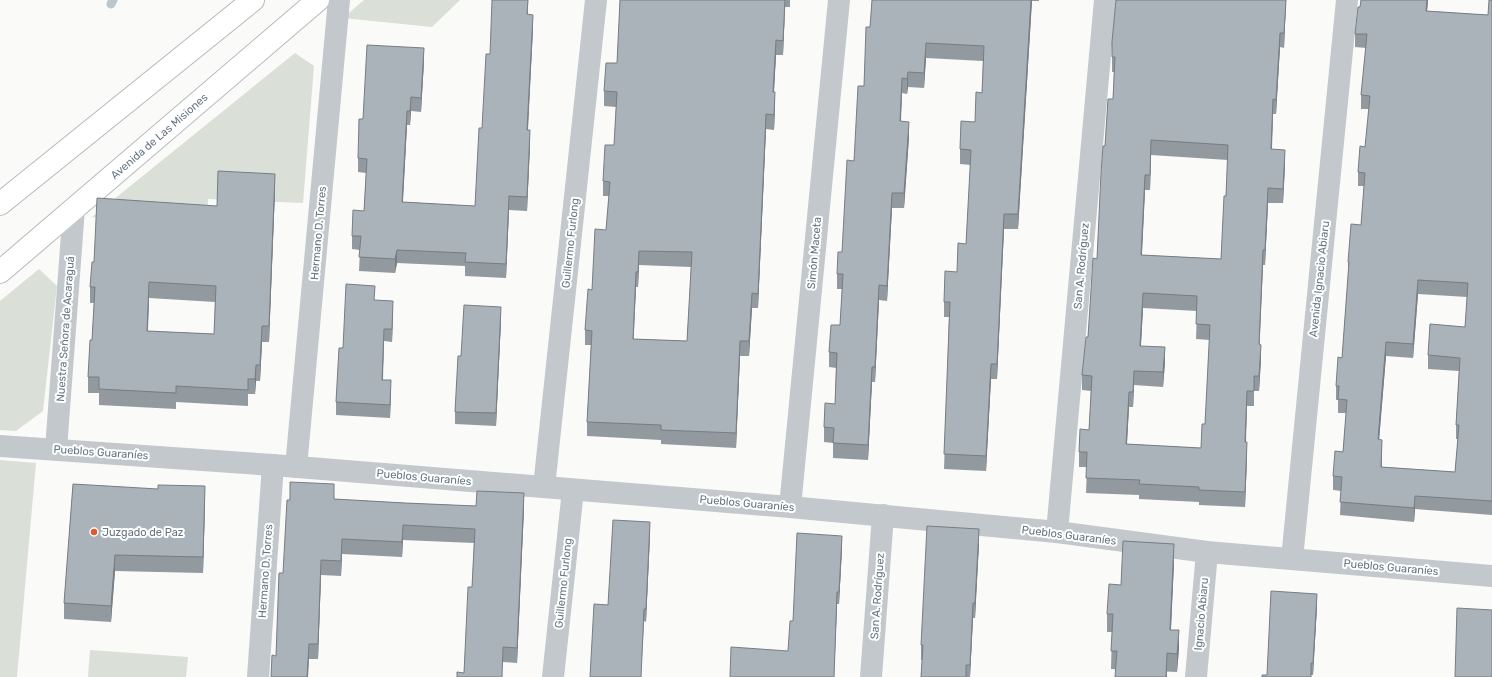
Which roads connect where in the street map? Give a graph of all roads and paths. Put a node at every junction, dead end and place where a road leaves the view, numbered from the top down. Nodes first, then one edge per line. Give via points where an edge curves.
1 (253, 0) edge
2 (318, 0) edge
3 (339, 0) edge
4 (596, 0) edge
5 (839, 0) edge
6 (1105, 0) edge
7 (1346, 0) edge
8 (0, 204) edge
9 (74, 208) junction
10 (0, 272) edge
11 (0, 446) edge
12 (56, 449) junction
13 (273, 465) junction
14 (296, 467) junction
15 (544, 487) junction
16 (573, 490) junction
17 (790, 507) junction
18 (883, 515) junction
19 (1056, 532) junction
20 (1207, 552) junction
21 (1292, 559) junction
22 (1492, 576) edge
23 (258, 677) edge
24 (553, 677) edge
25 (871, 677) edge
26 (1196, 677) edge

1 - 8 main road
2 - 9 main road, Avenida de Las Misiones
3 - 14 street, Hermano D. Torres
4 - 15 street, Guillermo Furlong
5 - 17 street, Simón Maceta
6 - 19 street, San A. Rodríguez
7 - 21 street, Avenida Ignacio Abiaru
9 - 10 main road, Avenida de Las Misiones
9 - 12 street, Nuestra Señora de Acaraguá
11 - 12 street, Pueblos Guaraníes
12 - 13 street, Pueblos Guaraníes
13 - 14 street, Pueblos Guaraníes
13 - 23 street, Hermano D. Torres
14 - 15 street, Pueblos Guaraníes
15 - 16 street, Pueblos Guaraníes
16 - 17 street, Pueblos Guaraníes
16 - 24 street, Guillermo Furlong
17 - 18 street, Pueblos Guaraníes
18 - 19 street, Pueblos Guaraníes
18 - 25 street, San A. Rodríguez
19 - 20 street, Pueblos Guaraníes
20 - 21 street, Pueblos Guaraníes
20 - 26 street, Ignacio Abiaru
21 - 22 street, Pueblos Guaraníes

